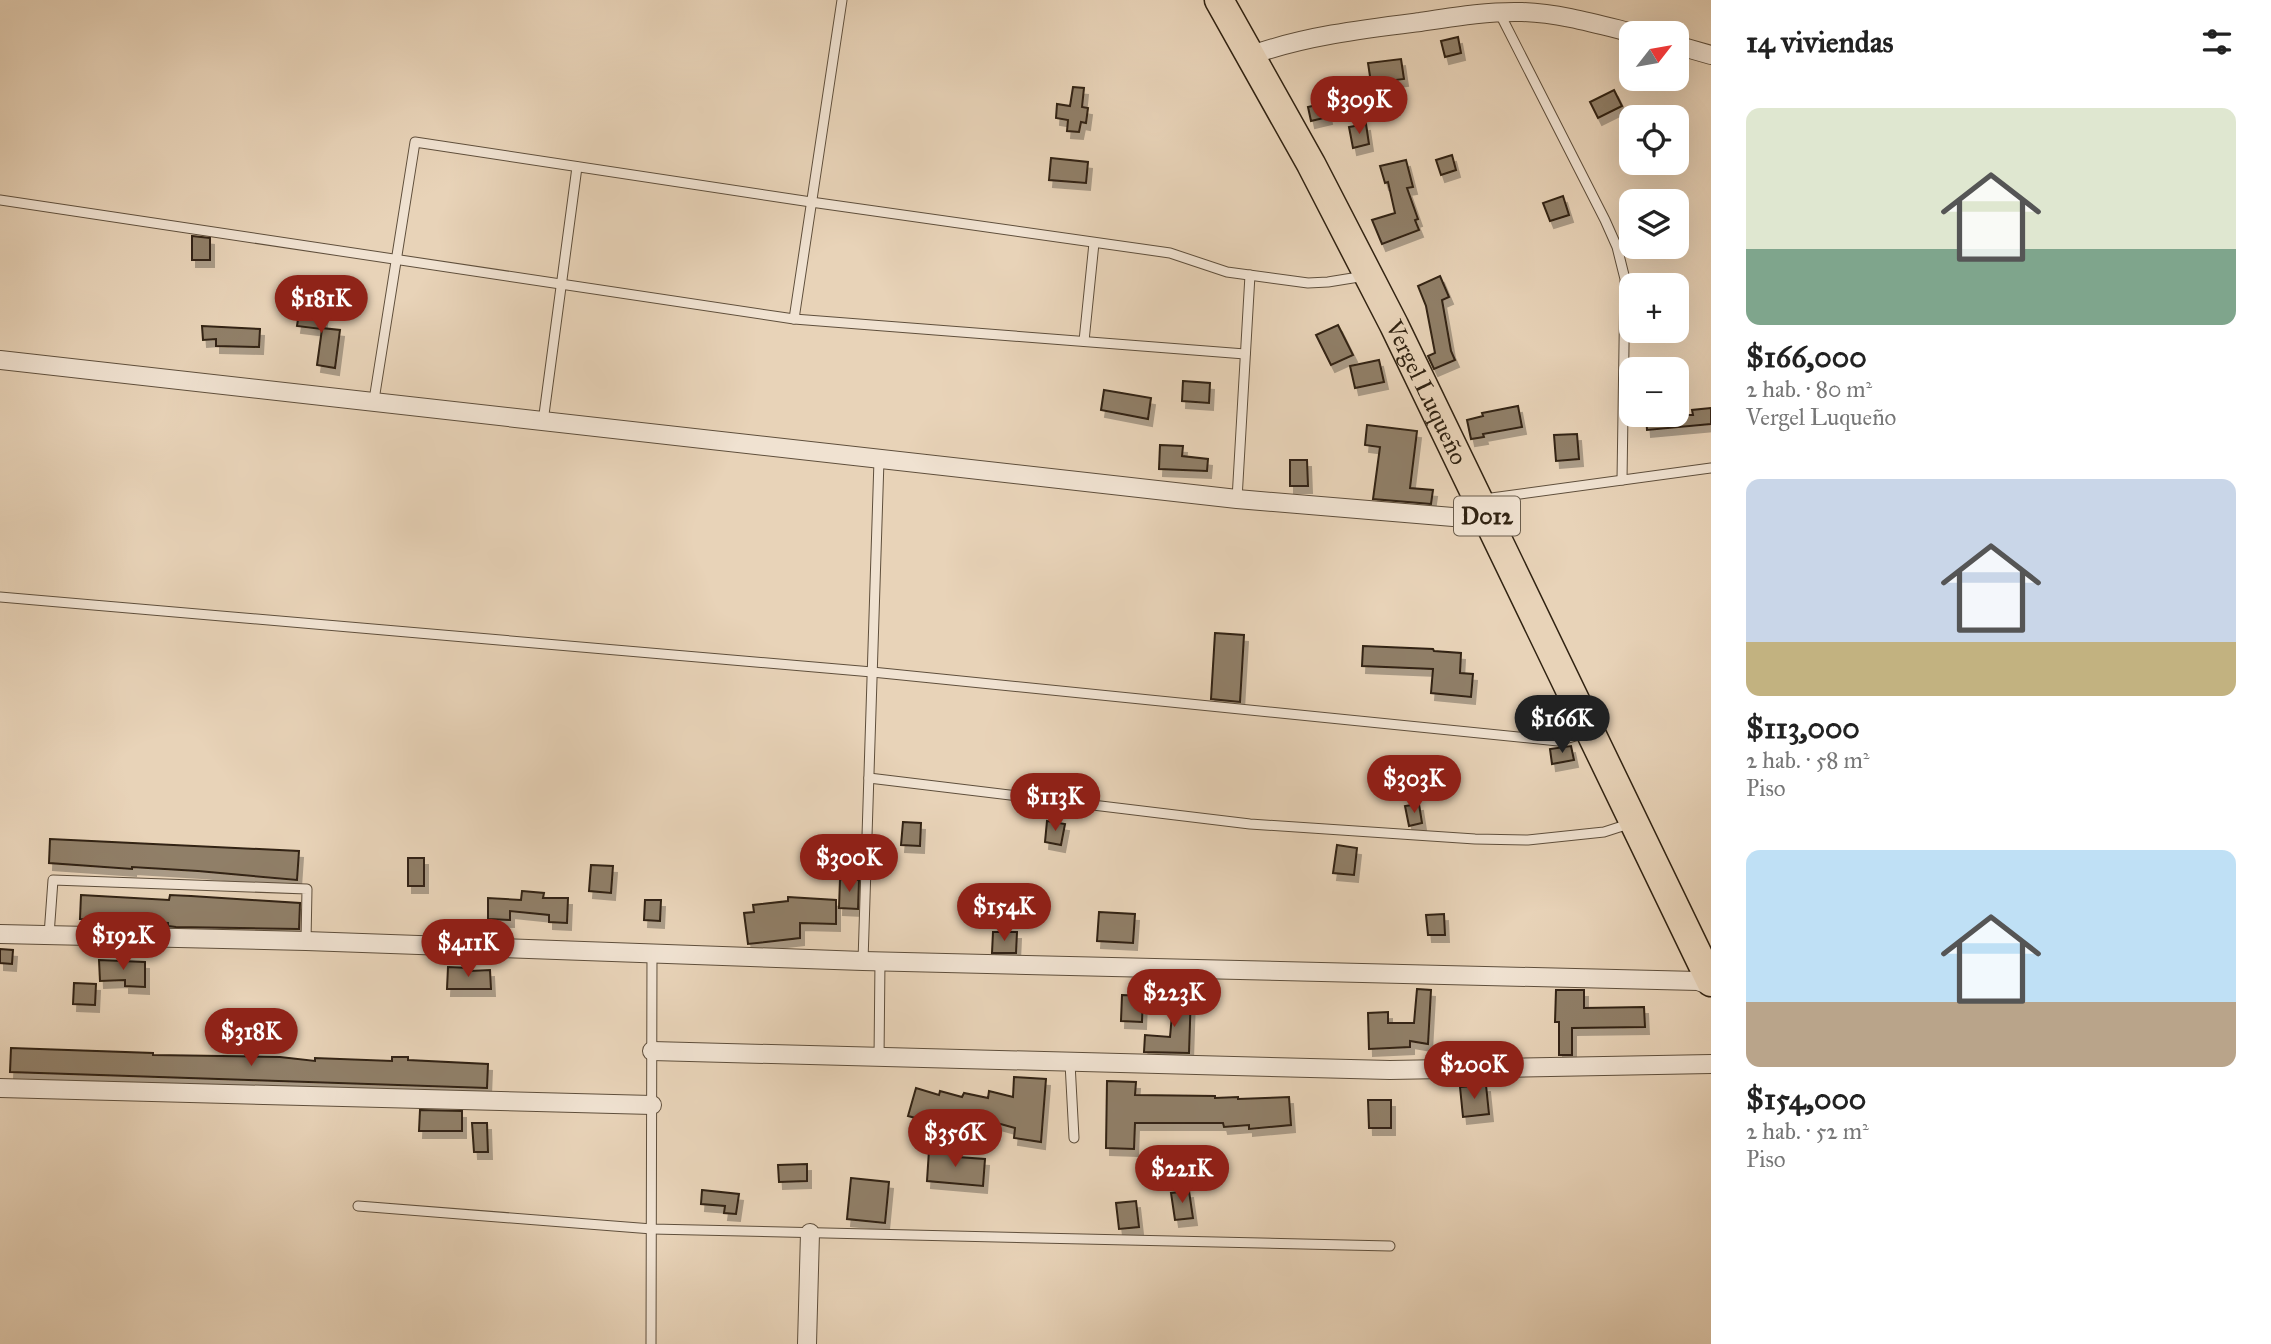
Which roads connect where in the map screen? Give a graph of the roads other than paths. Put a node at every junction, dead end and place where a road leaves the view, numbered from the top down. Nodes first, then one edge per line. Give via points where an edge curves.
1 (842, 0) edge
2 (1219, 0) edge
3 (1500, 14) junction
4 (1619, 30) edge
5 (1689, 49) edge
6 (1252, 55) junction
7 (1711, 55) edge
8 (578, 167) junction
9 (0, 200) edge
10 (811, 202) junction
11 (1094, 243) junction
12 (396, 260) junction
13 (1250, 275) junction
14 (1367, 275) junction
15 (562, 284) junction
16 (794, 319) junction
17 (1084, 341) junction
18 (1245, 354) junction
19 (0, 360) edge
20 (374, 400) junction
21 (543, 422) junction
22 (879, 460) junction
23 (1711, 468) edge
24 (1622, 480) junction
25 (1237, 499) junction
26 (1484, 510) junction
27 (0, 597) edge
28 (872, 672) junction
29 (1590, 732) junction
30 (869, 778) junction
31 (1634, 822) junction
32 (0, 934) edge
33 (49, 935) junction
34 (306, 941) junction
35 (652, 953) junction
36 (871, 961) junction
37 (1711, 984) edge
38 (652, 1051) junction
39 (879, 1058) junction
40 (1070, 1063) junction
41 (1711, 1064) edge
42 (0, 1088) edge
43 (652, 1105) junction
44 (1074, 1138) dead end
45 (358, 1206) dead end
46 (652, 1229) junction
47 (810, 1233) junction
48 (1390, 1246) dead end
49 (651, 1344) edge
50 (807, 1344) edge

1 - 10 lane
2 - 6 main road, Vergel Luqueño / D012
3 - 4 street via 1522,12
3 - 6 street via 1378,27
3 - 24 lane via 1617,247 1625,279
5 - 7 street
6 - 14 main road, Vergel Luqueño / D012
8 - 10 lane
8 - 12 lane via 415,142
8 - 15 lane
9 - 12 lane
10 - 11 lane
10 - 16 lane
11 - 13 lane via 1170,253
11 - 17 lane
12 - 15 lane
12 - 20 lane
13 - 14 lane via 1308,283
13 - 18 lane
14 - 26 main road, Vergel Luqueño / D012
15 - 16 lane
15 - 21 lane
16 - 17 lane
17 - 18 lane
18 - 25 lane
19 - 20 street
20 - 21 street
21 - 22 street
22 - 25 street
22 - 28 lane
23 - 24 lane
24 - 26 lane
25 - 26 street
26 - 29 main road, Vergel Luqueño / D012
27 - 28 lane
28 - 29 lane via 1558,741
28 - 30 lane
29 - 31 main road, Vergel Luqueño / D012
30 - 31 lane via 1250,824 1475,839 1604,832
30 - 36 lane
31 - 37 main road, Vergel Luqueño / D012
32 - 33 street
33 - 34 street
33 - 34 lane via 53,880 307,889
34 - 35 street
35 - 36 street
35 - 38 lane
36 - 37 street
36 - 39 lane
38 - 39 street
38 - 43 lane
39 - 40 street
40 - 41 street via 1390,1070
40 - 44 lane
42 - 43 street
43 - 46 lane
45 - 46 lane
46 - 47 lane
46 - 49 lane
47 - 48 lane
47 - 50 street

